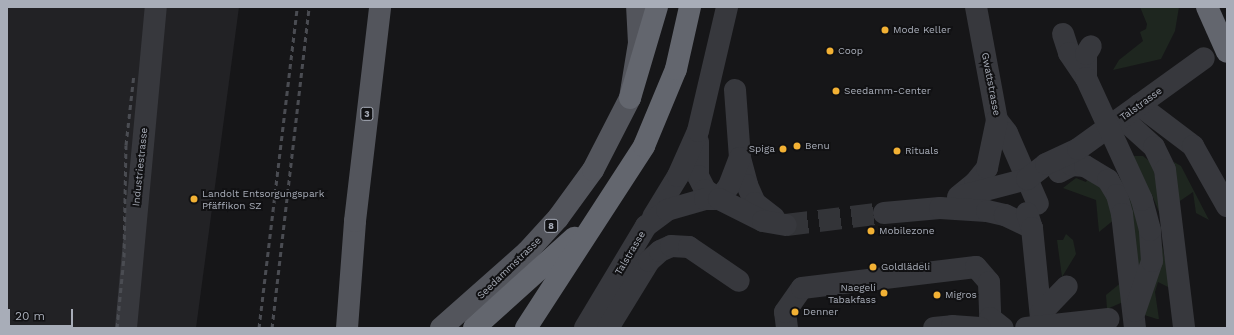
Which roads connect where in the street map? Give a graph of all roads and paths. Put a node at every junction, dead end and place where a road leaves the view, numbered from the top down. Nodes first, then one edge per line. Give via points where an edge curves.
1 (156, 7) edge
2 (380, 7) edge
3 (637, 7) edge
4 (657, 7) edge
5 (690, 7) edge
6 (726, 7) edge
7 (976, 7) edge
8 (1206, 7) edge
9 (1063, 34) dead end
10 (1091, 46) dead end
11 (1227, 52) edge
12 (1204, 58) dead end
13 (1086, 78) junction
14 (735, 90) dead end
15 (630, 98) junction
16 (1131, 111) junction
17 (997, 120) junction
18 (698, 131) junction
19 (1154, 147) junction
20 (1078, 149) junction
21 (740, 158) junction
22 (1059, 172) junction
23 (1027, 179) junction
24 (1113, 188) junction
25 (616, 192) junction
26 (719, 199) junction
27 (1142, 200) junction
28 (949, 203) junction
29 (1038, 204) junction
30 (1227, 206) edge
31 (884, 213) tunnel mouth
32 (646, 226) junction
33 (1032, 228) junction
34 (1177, 272) junction
35 (739, 282) dead end
36 (1067, 286) dead end
37 (1134, 322) edge
38 (1037, 323) edge
39 (126, 328) edge
40 (347, 328) edge
41 (441, 328) edge
42 (474, 328) edge
43 (526, 328) edge
44 (585, 328) edge
45 (608, 328) edge
46 (787, 328) edge
47 (934, 328) edge
48 (980, 328) edge
49 (1003, 328) edge
50 (1184, 328) edge

1 - 39 street, Industriestrasse
2 - 40 main road, 3 via 355,221
3 - 15 main road, 8 via 639,43
4 - 15 highway
5 - 25 highway via 676,69 659,115
6 - 18 street
7 - 17 street, Gwattstrasse
8 - 11 highway
9 - 13 street via 1069,53
10 - 13 street via 1086,54
12 - 16 street, Talstrasse
13 - 27 street, bridge
14 - 21 street
15 - 41 main road, Seedammstrasse / 8 via 599,159 558,218 509,270
16 - 19 street
16 - 20 street, Talstrasse
16 - 30 street via 1193,146
17 - 23 street, Gwattstrasse via 1007,133
17 - 28 street via 987,168 975,184
18 - 26 street via 698,176 705,190
18 - 32 street via 678,176
19 - 24 street via 1134,145 1115,155 1109,170
19 - 34 street via 1165,170
20 - 22 street, Talstrasse
20 - 23 street, Talstrasse via 1046,164
21 - 26 street via 729,186
21 - 26 street via 755,203 786,225 762,221
22 - 24 street via 1072,165 1085,166 1101,175
22 - 29 street, Talstrasse via 1046,186
23 - 28 street
23 - 29 street, Gwattstrasse
23 - 33 street via 1024,203
24 - 37 street via 1122,214
25 - 42 highway via 544,268
25 - 43 highway
26 - 32 street, Talstrasse via 679,205 656,216
27 - 34 street via 1158,222
27 - 37 street via 1150,236 1152,261
28 - 31 street
28 - 33 street via 997,213
29 - 33 street
32 - 44 street, Talstrasse
33 - 38 street
34 - 50 street
35 - 45 street via 689,247 671,246 660,251 649,261
36 - 38 street
37 - 38 street, bridge via 1109,319
46 - 49 street via 785,312 802,288 976,268 989,282 990,318
47 - 48 street

